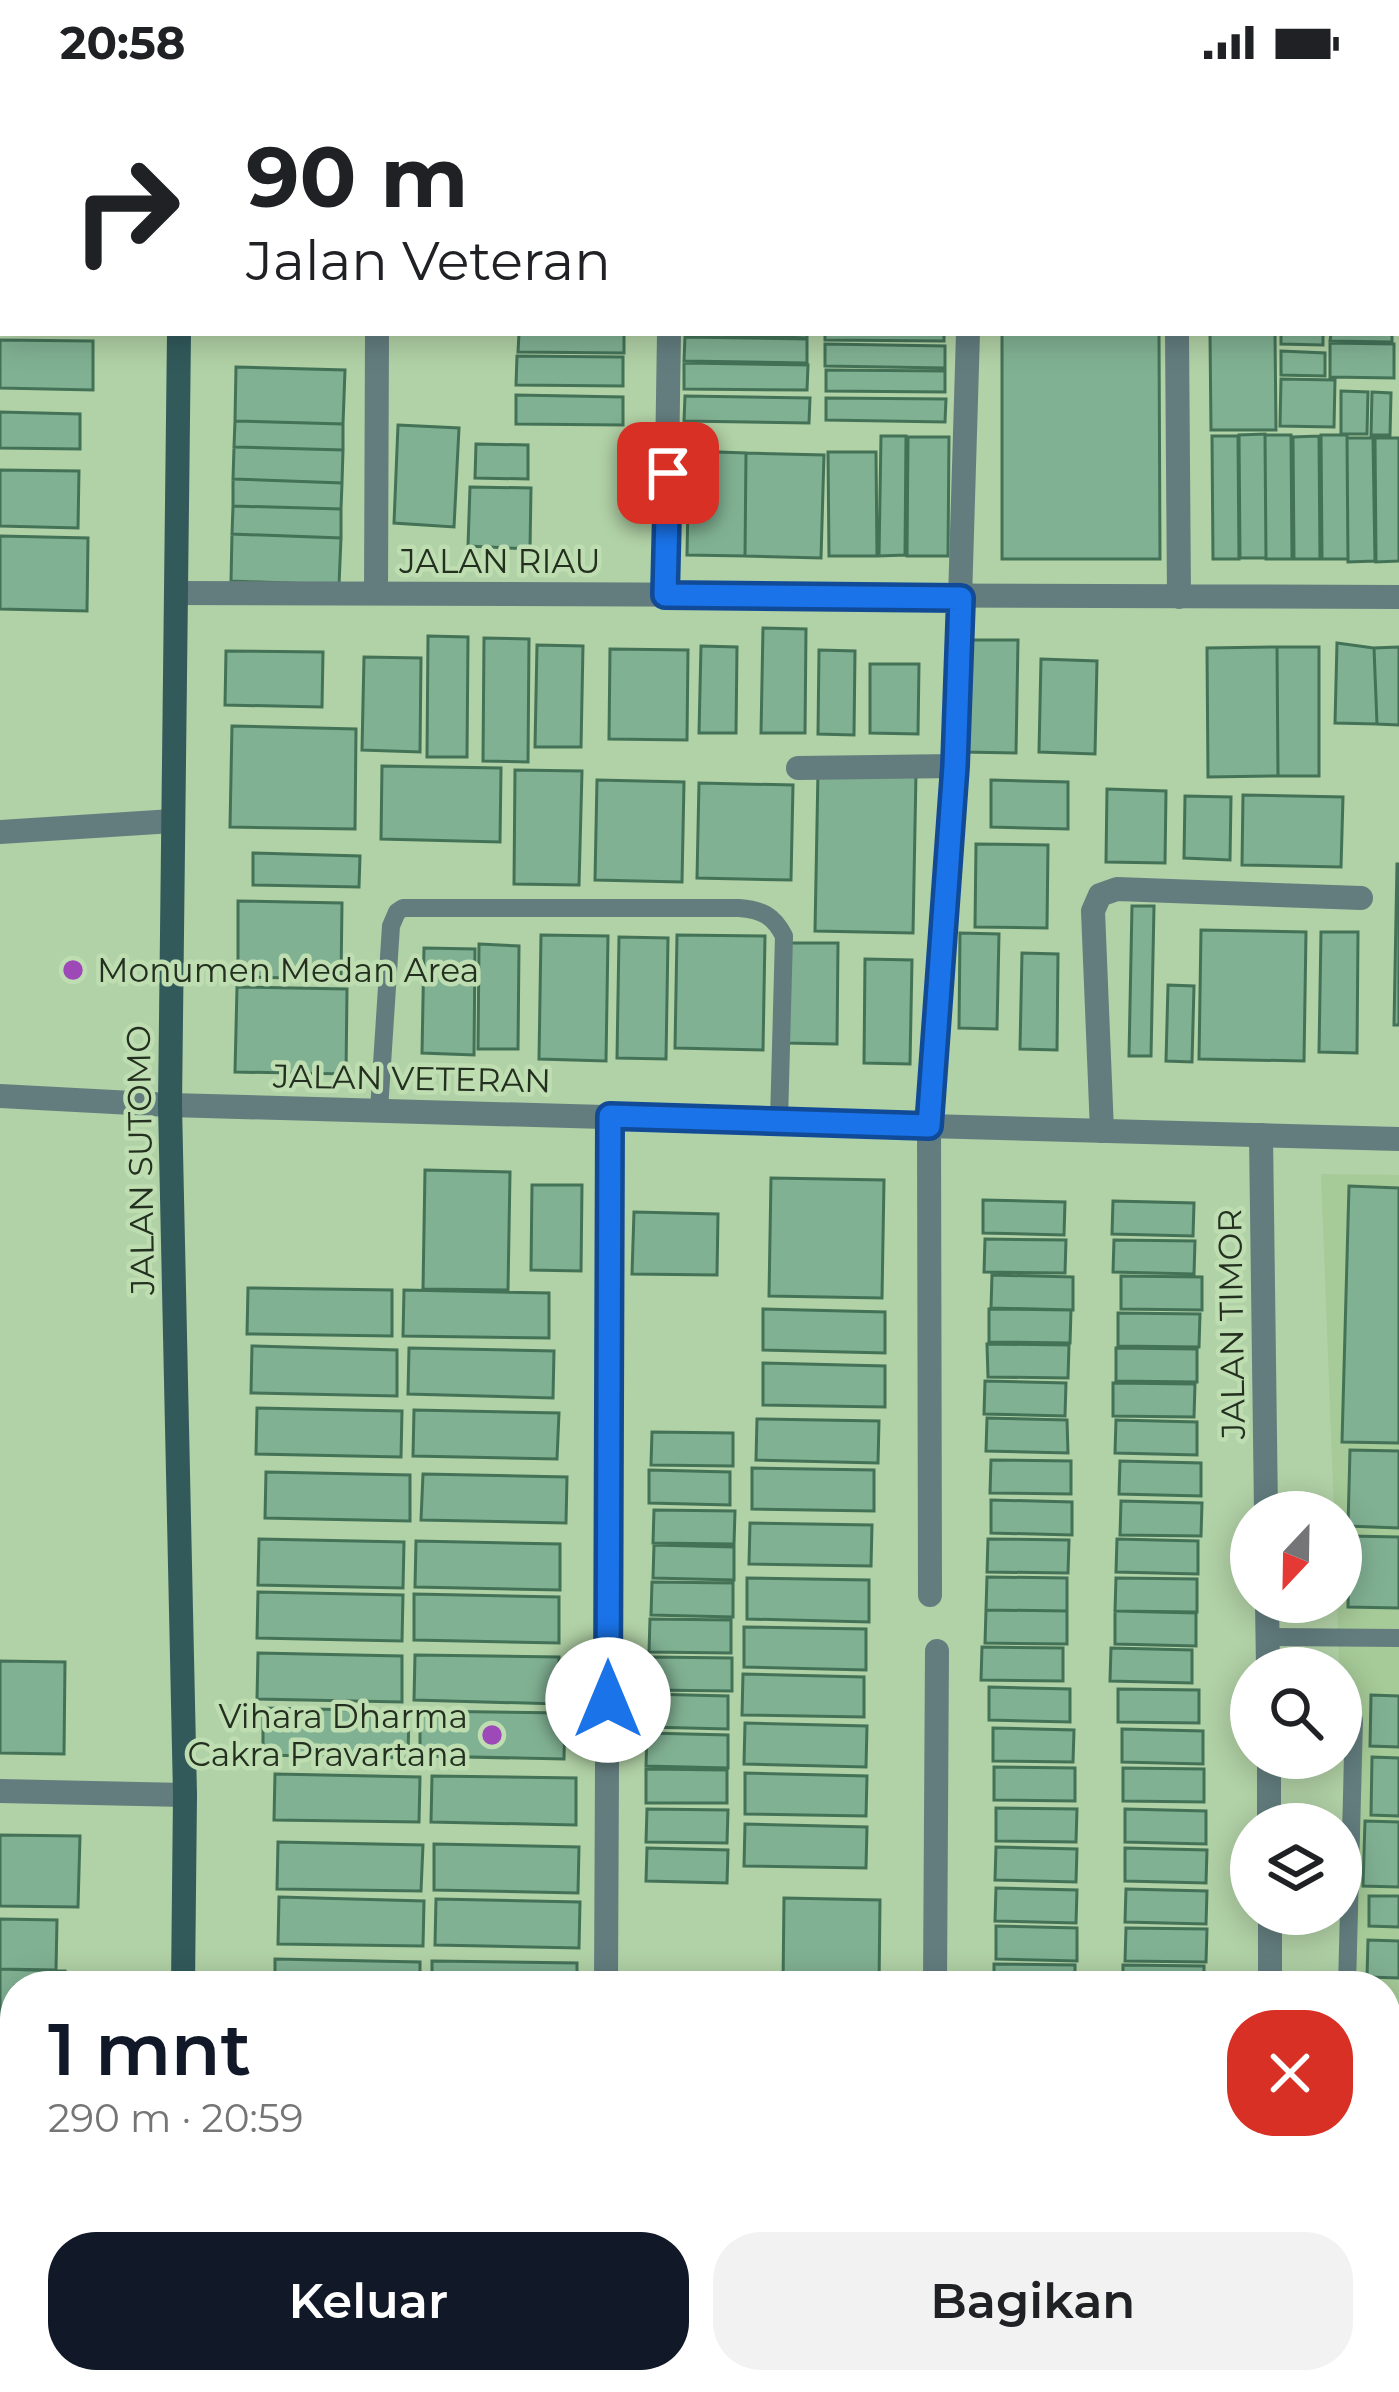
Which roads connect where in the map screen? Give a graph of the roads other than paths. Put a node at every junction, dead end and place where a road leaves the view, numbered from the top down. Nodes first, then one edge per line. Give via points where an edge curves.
1 (179, 336) edge
2 (377, 336) edge
3 (669, 336) edge
4 (968, 336) edge
5 (1178, 336) edge
6 (176, 593) junction
7 (376, 593) junction
8 (665, 595) junction
9 (1179, 597) junction
10 (1399, 597) edge
11 (961, 598) junction
12 (955, 766) junction
13 (798, 768) dead end
14 (173, 821) junction
15 (0, 832) edge
16 (1361, 898) dead end
17 (0, 1096) edge
18 (170, 1106) junction
19 (379, 1110) junction
20 (610, 1116) junction
21 (779, 1121) junction
22 (929, 1126) junction
23 (1102, 1130) junction
24 (1261, 1136) junction
25 (1399, 1138) edge
26 (1266, 1491) edge
27 (930, 1595) dead end
28 (1268, 1623) edge
29 (1268, 1636) junction
30 (1399, 1638) edge
31 (1268, 1647) edge
32 (937, 1651) dead end
33 (1352, 1779) edge
34 (0, 1791) edge
35 (184, 1795) junction
36 (1270, 1935) edge
37 (183, 1971) edge
38 (606, 1971) edge
39 (935, 1971) edge
40 (1270, 1971) edge
41 (1347, 1971) edge

1 - 6 main road, JALAN SUTOMO
2 - 7 street
3 - 8 street
4 - 11 street
5 - 9 street
6 - 7 street, JALAN RIAU
6 - 14 main road, JALAN SUTOMO
7 - 8 street, JALAN RIAU
8 - 11 street, JALAN RIAU
9 - 10 street, JALAN RIAU
9 - 11 street, JALAN RIAU
11 - 12 street
12 - 13 street
12 - 22 street
14 - 15 street
14 - 18 main road, JALAN SUTOMO
16 - 23 street via 1117,890 1100,896 1094,911
17 - 18 street, JALAN VETERAN
18 - 19 street, JALAN VETERAN
18 - 35 main road, JALAN SUTOMO
19 - 20 street, JALAN VETERAN
19 - 21 lane via 392,926 404,908 739,908 760,909 784,936
20 - 21 street, JALAN VETERAN
20 - 38 street
21 - 22 street, JALAN VETERAN
22 - 23 street, JALAN VETERAN
22 - 27 street
23 - 24 street, JALAN VETERAN
24 - 25 street, JALAN VETERAN
24 - 26 street, JALAN TIMOR
28 - 29 street
29 - 30 lane
29 - 31 street
32 - 39 street
33 - 41 lane
34 - 35 street
35 - 37 main road, JALAN SUTOMO
36 - 40 street

